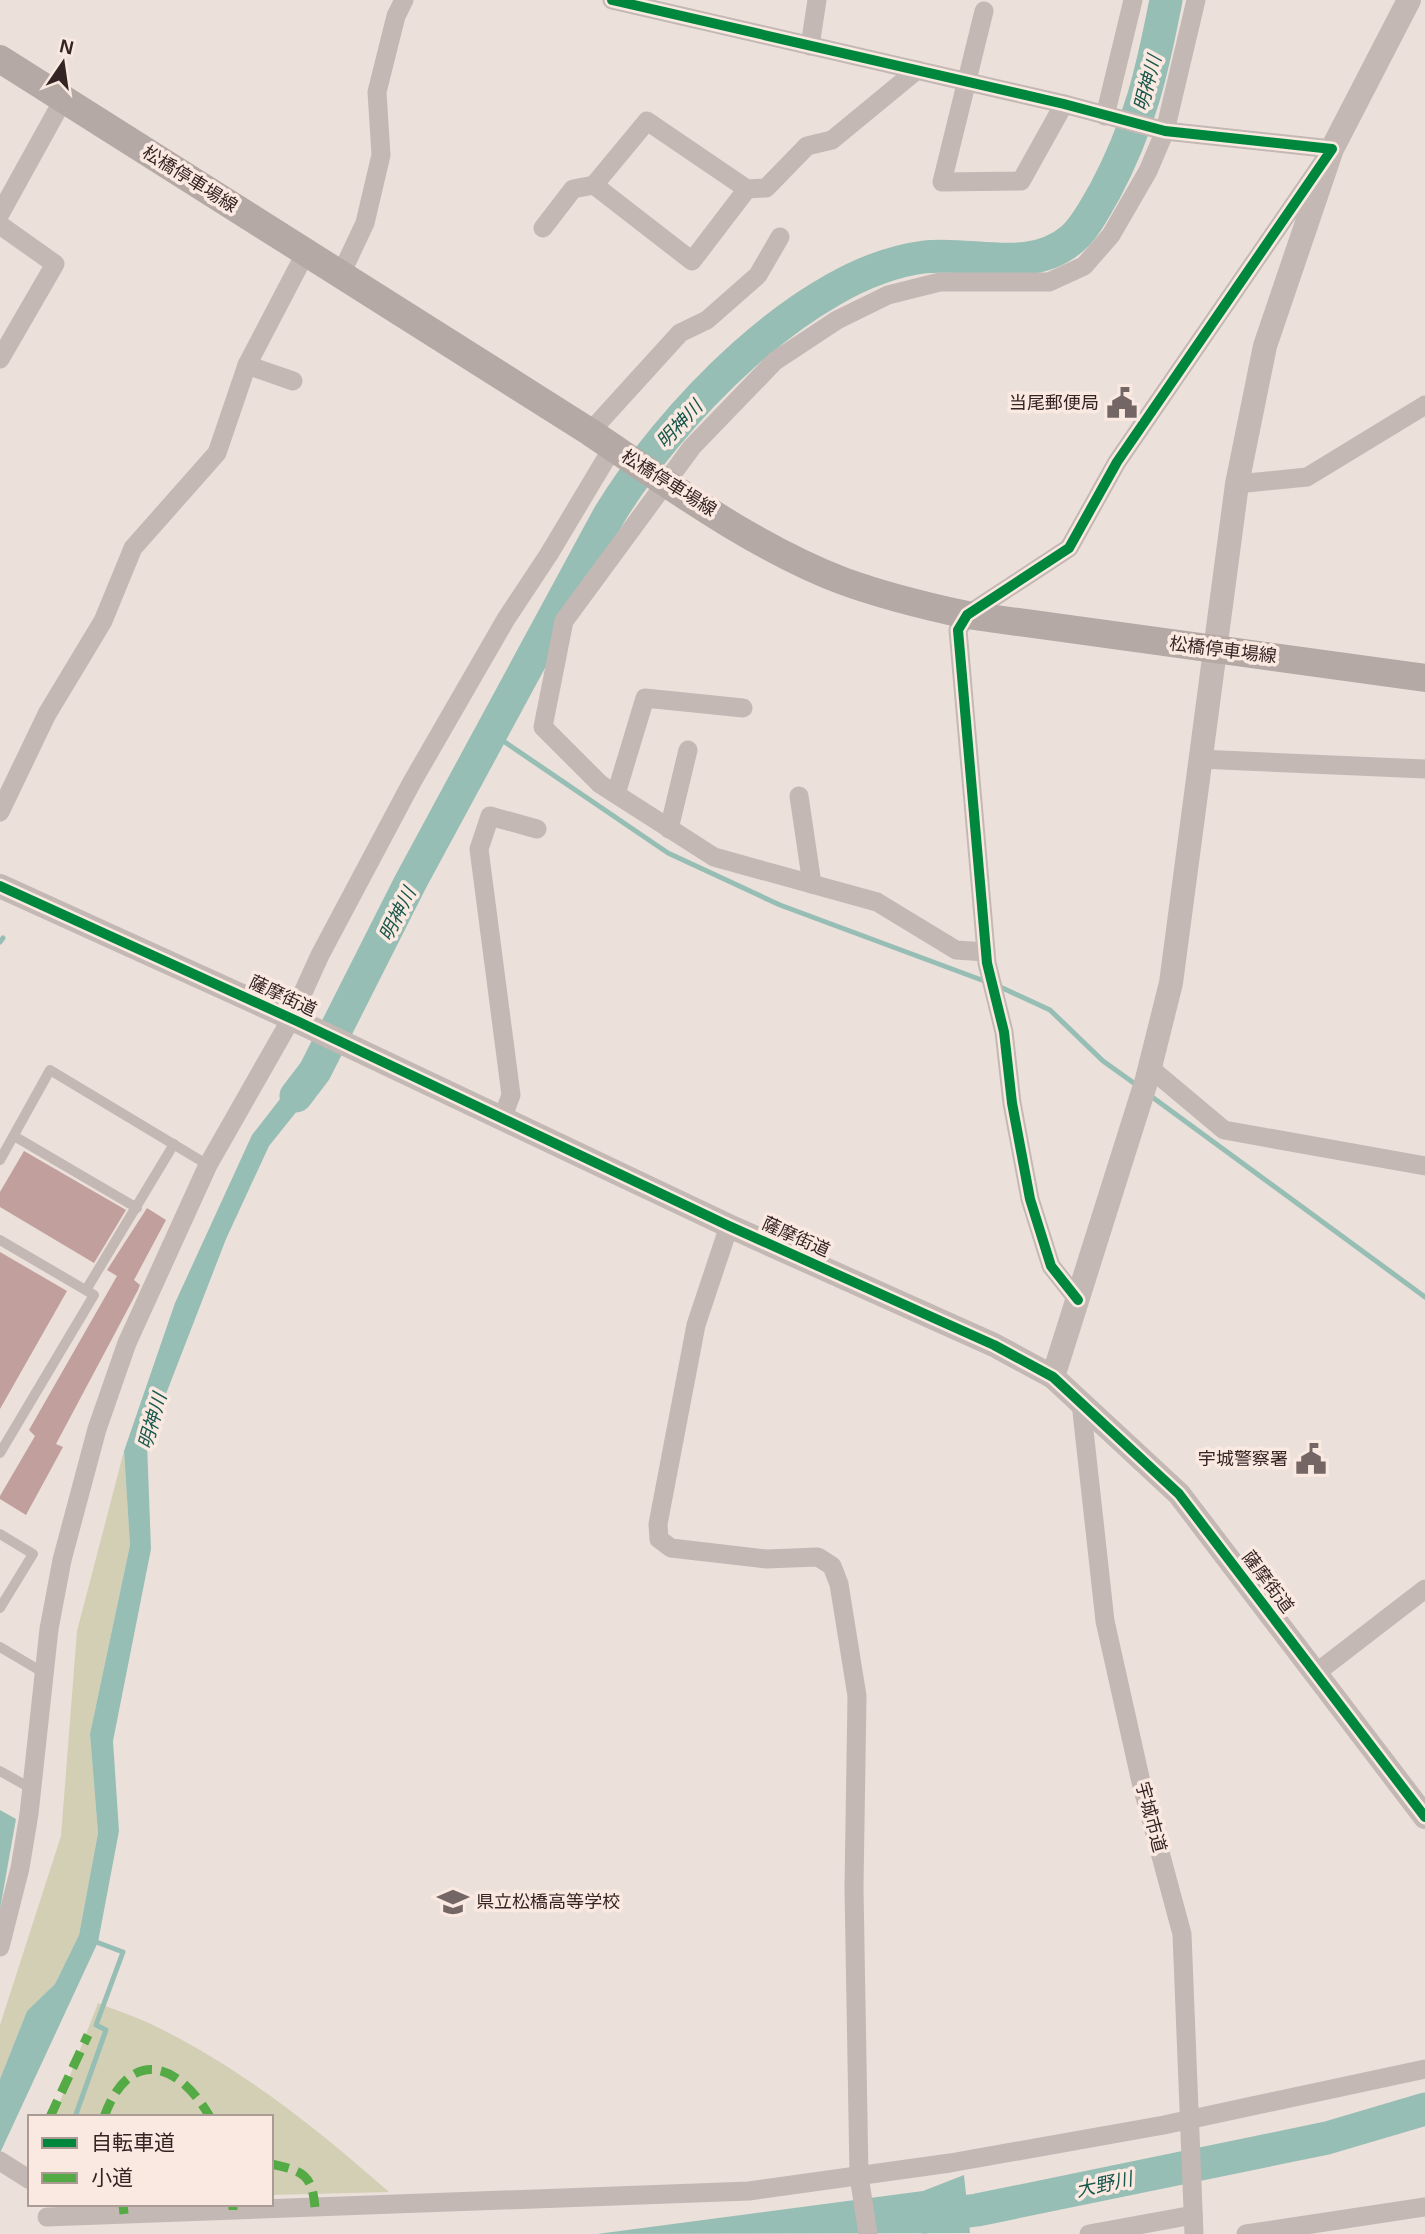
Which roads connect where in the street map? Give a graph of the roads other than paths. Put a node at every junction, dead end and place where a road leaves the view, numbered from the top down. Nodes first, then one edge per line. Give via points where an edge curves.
1 (404, 0) edge
2 (612, 0) edge
3 (817, 0) edge
4 (1133, 0) edge
5 (1196, 0) edge
6 (1409, 0) edge
7 (984, 11) dead end
8 (810, 46) junction
9 (0, 59) edge
10 (917, 70) junction
11 (966, 81) junction
12 (63, 100) junction
13 (1064, 104) junction
14 (1113, 118) junction
15 (1163, 131) junction
16 (1332, 149) junction
17 (594, 185) junction
18 (747, 189) junction
19 (0, 214) edge
20 (0, 225) edge
21 (543, 228) dead end
22 (780, 237) dead end
23 (306, 252) junction
24 (341, 274) junction
25 (0, 359) edge
26 (247, 365) junction
27 (293, 381) dead end
28 (1425, 405) edge
29 (610, 446) junction
30 (661, 480) junction
31 (1237, 484) junction
32 (967, 615) junction
33 (1213, 650) junction
34 (1425, 678) edge
35 (743, 708) dead end
36 (688, 750) dead end
37 (1199, 759) junction
38 (1425, 769) edge
39 (616, 794) junction
40 (799, 796) dead end
41 (0, 811) edge
42 (537, 829) dead end
43 (669, 829) junction
44 (812, 884) junction
45 (0, 886) edge
46 (987, 957) junction
47 (295, 1020) junction
48 (1149, 1073) junction
49 (502, 1119) junction
50 (14, 1136) junction
51 (174, 1144) junction
52 (0, 1160) edge
53 (208, 1164) junction
54 (1425, 1166) edge
55 (137, 1208) junction
56 (729, 1226) junction
57 (0, 1240) edge
58 (86, 1290) junction
59 (1078, 1300) junction
60 (1053, 1377) junction
61 (1081, 1403) junction
62 (0, 1452) edge
63 (0, 1534) edge
64 (1425, 1588) edge
65 (0, 1608) edge
66 (0, 1647) edge
67 (44, 1673) junction
68 (1316, 1673) junction
69 (0, 1771) edge
70 (32, 1789) junction
71 (1425, 1817) edge
72 (0, 1947) edge
73 (1425, 2069) edge
74 (1191, 2122) junction
75 (860, 2181) junction
76 (1425, 2207) edge
77 (46, 2218) edge
78 (1194, 2218) edge
79 (868, 2234) edge
80 (1089, 2234) edge
81 (1246, 2234) edge

1 - 24 street via 377,92 381,155 365,223
2 - 8 street
3 - 8 street
4 - 14 street
5 - 15 street
6 - 16 street
7 - 11 street
8 - 10 street
9 - 12 main road, 松橋停車場線
10 - 11 street
10 - 18 street via 832,140 807,146 766,188
11 - 13 street
11 - 13 street via 942,182 1021,181
12 - 19 street
12 - 23 main road, 松橋停車場線
13 - 14 street
14 - 15 street
15 - 16 street
15 - 30 street via 1148,171 1111,235 1084,266 1049,282 940,282 888,295 836,320 775,361
16 - 31 street via 1265,346
16 - 32 street via 1117,462 1069,548
17 - 18 street via 647,121
17 - 18 street via 692,261
17 - 21 street via 573,189
20 - 25 street via 55,264
22 - 29 street via 758,275 707,320 680,333
23 - 24 main road, 松橋停車場線
23 - 26 street
24 - 29 main road, 松橋停車場線
26 - 27 street
26 - 41 street via 217,453 132,548 103,621 47,713
28 - 31 street via 1307,477
29 - 30 main road, 松橋停車場線
29 - 47 street via 412,782 320,955
30 - 32 main road, 松橋停車場線 via 773,547 842,580 898,600
30 - 39 street via 564,621 543,727
31 - 33 street
32 - 33 main road, 松橋停車場線
32 - 46 street via 958,630
33 - 34 main road, 松橋停車場線
33 - 37 street
35 - 39 street via 645,698
36 - 43 street
37 - 38 street
37 - 48 street via 1171,983
39 - 43 street
40 - 44 street
42 - 49 street via 490,816 479,849 511,1095
43 - 44 street via 714,858
44 - 46 street via 877,902 956,950
45 - 47 street, 薩摩街道
46 - 59 street via 1004,1032 1030,1199 1051,1266
47 - 49 street, 薩摩街道
47 - 53 street
48 - 54 street via 1224,1130
48 - 59 street
49 - 56 street, 薩摩街道
50 - 51 lane via 50,1070
50 - 52 lane
50 - 55 lane
51 - 53 lane
51 - 55 lane
53 - 67 street via 127,1343 97,1429 62,1560
55 - 58 lane
56 - 60 street, 薩摩街道 via 994,1345
56 - 75 street via 696,1325 658,1524 659,1539 671,1548 765,1559 818,1557 832,1566 839,1584 857,1696 854,1888
57 - 58 lane
58 - 62 lane via 93,1295
59 - 60 street
60 - 61 street, 薩摩街道
61 - 68 street, 薩摩街道 via 1179,1494
61 - 74 street, 宇城市道 via 1105,1621 1140,1782 1182,1934
63 - 65 lane via 33,1554
64 - 68 street
66 - 67 lane
67 - 70 street
68 - 71 street, 薩摩街道
69 - 70 lane
70 - 72 street via 20,1868
73 - 74 street
74 - 75 street
74 - 78 street, 宇城市道
75 - 77 street via 735,2191
75 - 79 street
76 - 81 street
78 - 80 street

